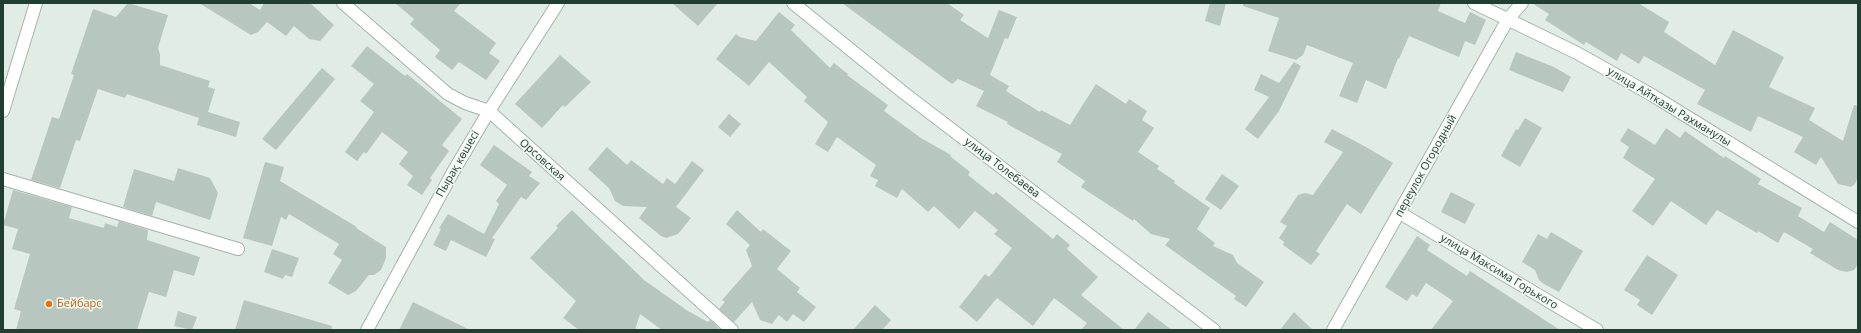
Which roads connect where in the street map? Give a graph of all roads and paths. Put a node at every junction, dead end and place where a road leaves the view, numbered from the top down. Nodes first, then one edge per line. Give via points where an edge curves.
1 (36, 3) edge
2 (343, 3) edge
3 (558, 3) edge
4 (793, 3) edge
5 (1474, 3) edge
6 (1522, 3) edge
7 (1508, 19) junction
8 (489, 111) junction
9 (3, 112) edge
10 (3, 179) edge
11 (1400, 213) junction
12 (1858, 222) edge
13 (238, 249) dead end
14 (367, 330) edge
15 (732, 330) edge
16 (1214, 330) edge
17 (1333, 330) edge
18 (1597, 330) edge

1 - 9 street
2 - 8 street, Орсовская via 448,94
3 - 8 street, Пырақ көшесі
4 - 16 street, улица Толебаева via 904,94
5 - 7 street, улица Айтказы Рахманулы
6 - 7 street, переулок Огородный
7 - 11 street, переулок Огородный
7 - 12 street, улица Айтказы Рахманулы via 1652,95
8 - 14 street, Пырақ көшесі
8 - 15 street, Орсовская
10 - 13 street
11 - 17 street, переулок Огородный
11 - 18 street, улица Максима Горького

